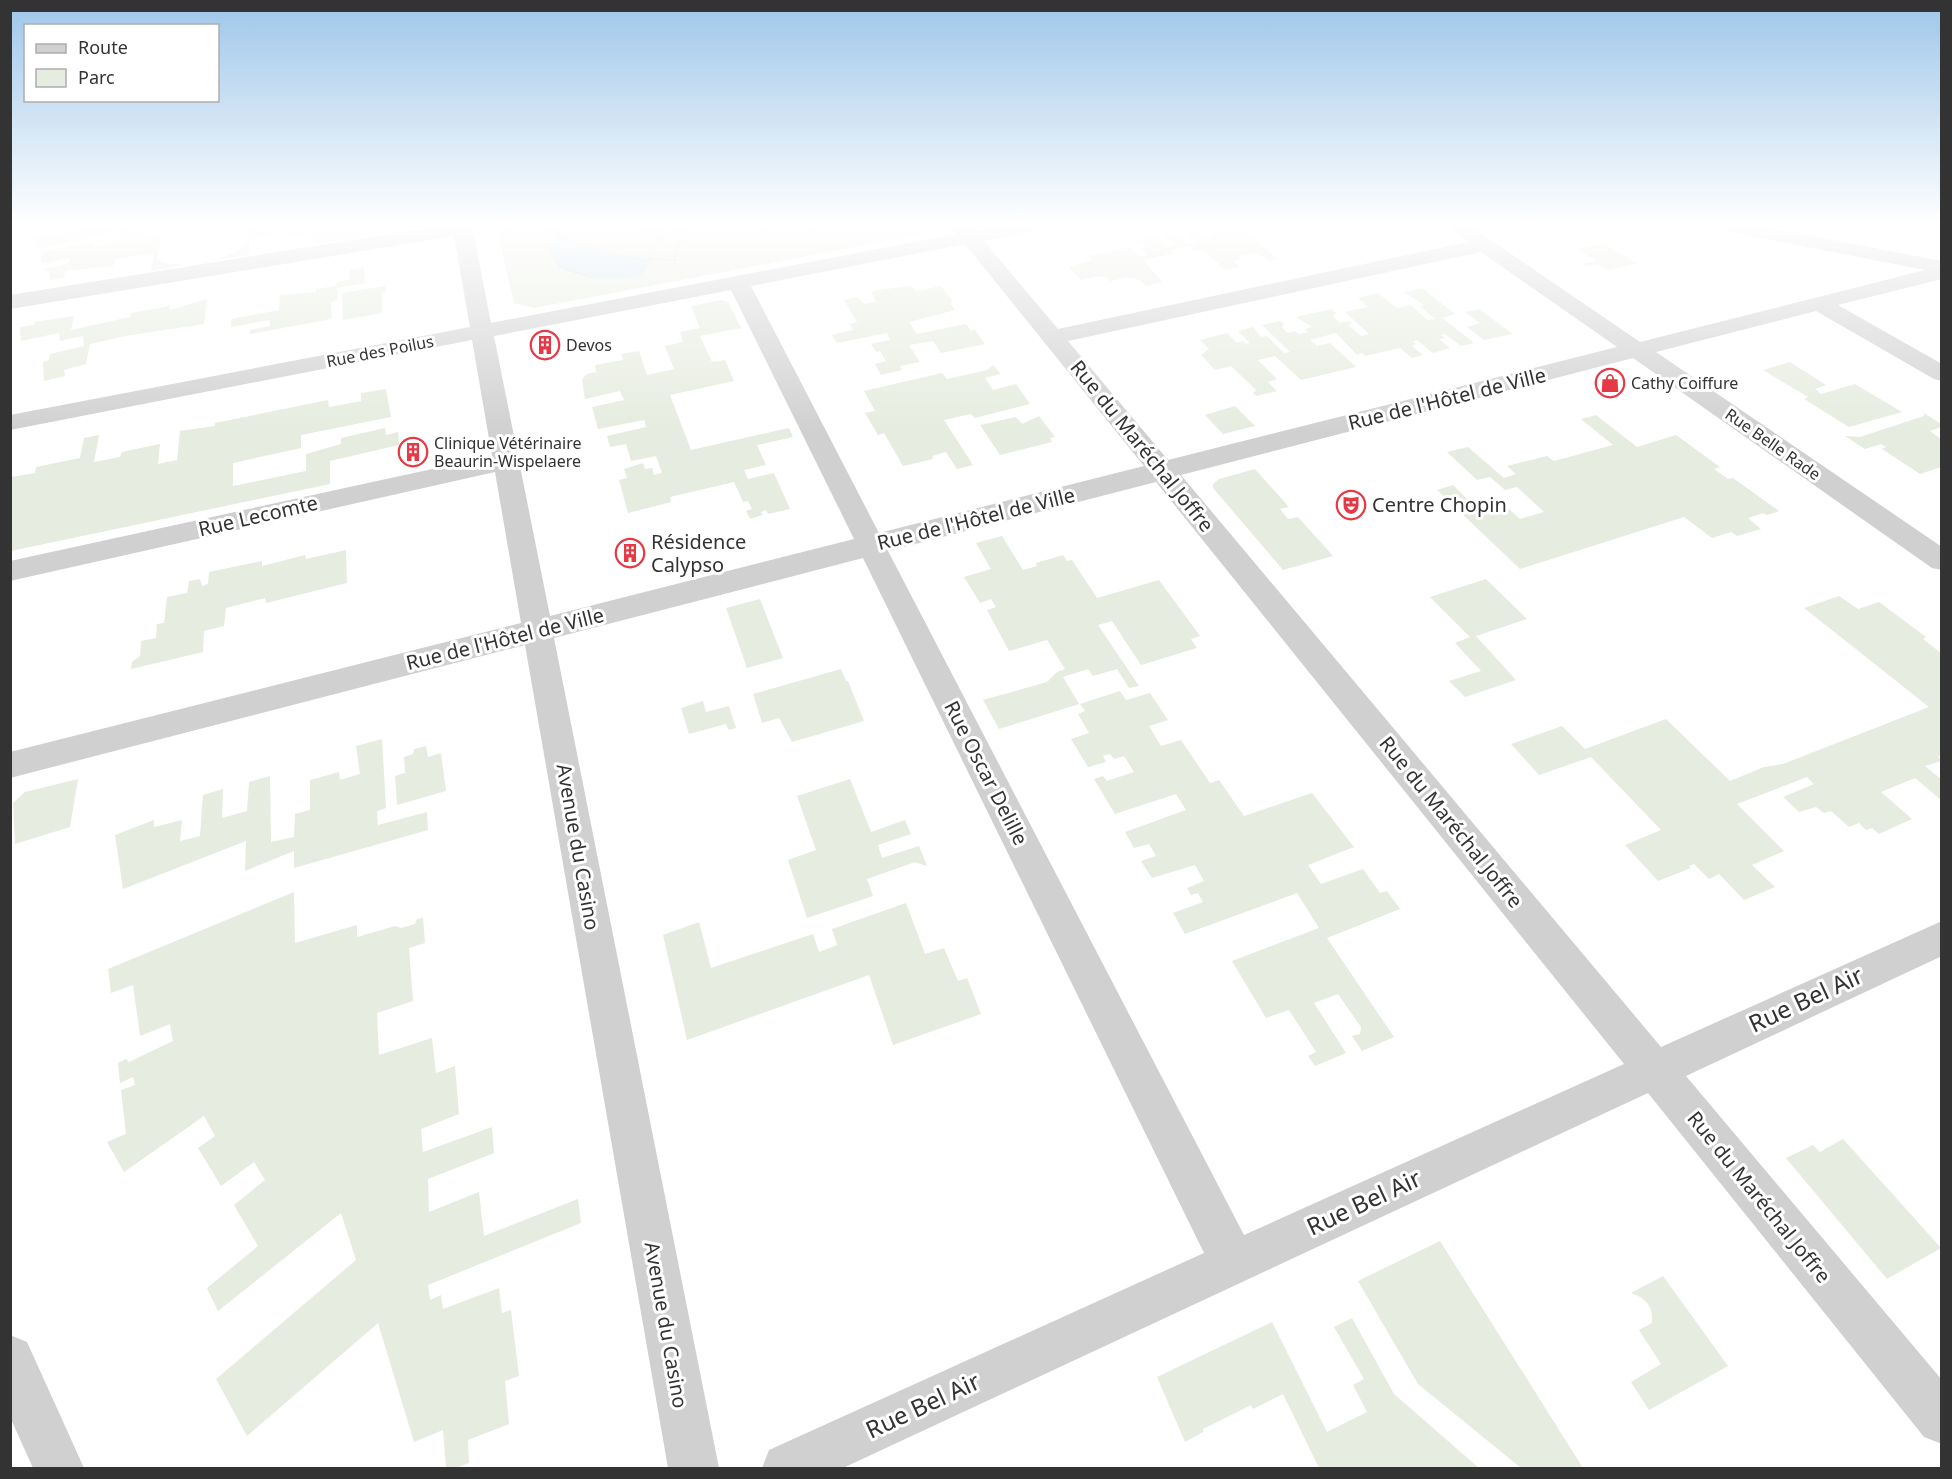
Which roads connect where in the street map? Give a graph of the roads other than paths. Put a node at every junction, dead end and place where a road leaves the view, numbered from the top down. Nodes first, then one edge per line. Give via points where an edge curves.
1 (58, 294) edge
2 (475, 294) edge
3 (675, 294) edge
4 (744, 294) edge
5 (1017, 294) edge
6 (1254, 294) edge
7 (1555, 294) edge
8 (1857, 294) edge
9 (10, 302) edge
10 (1819, 304) junction
11 (482, 331) junction
12 (1053, 337) junction
13 (1636, 350) junction
14 (1941, 374) edge
15 (10, 423) edge
16 (506, 461) junction
17 (1163, 471) junction
18 (871, 546) junction
19 (1941, 561) edge
20 (10, 571) edge
21 (538, 631) junction
22 (10, 765) edge
23 (1941, 938) edge
24 (1655, 1070) junction
25 (1234, 1264) junction
26 (15, 1382) edge
27 (1941, 1419) edge
28 (59, 1468) edge
29 (693, 1468) edge
30 (787, 1468) edge

1 - 9 street
2 - 11 street, Avenue du Casino
3 - 11 street, Rue des Poilus
4 - 18 street, Rue Oscar Delille
5 - 12 street, Rue du Maréchal Joffre
6 - 12 street
7 - 13 street, Rue Belle Rade
8 - 10 street, Rue de l'Hôtel de Ville
10 - 13 street, Rue de l'Hôtel de Ville
10 - 14 street
11 - 15 street, Rue des Poilus
11 - 16 street, Avenue du Casino
12 - 17 street, Rue du Maréchal Joffre
13 - 17 street, Rue de l'Hôtel de Ville
13 - 19 street, Rue Belle Rade
16 - 20 street, Rue Lecomte
16 - 21 street, Avenue du Casino
17 - 18 street, Rue de l'Hôtel de Ville
17 - 24 street, Rue du Maréchal Joffre
18 - 21 street, Rue de l'Hôtel de Ville
18 - 25 street, Rue Oscar Delille
21 - 22 street, Rue de l'Hôtel de Ville
21 - 29 street, Avenue du Casino
23 - 24 street, Rue Bel Air
24 - 25 street, Rue Bel Air
24 - 27 street, Rue du Maréchal Joffre
25 - 30 street, Rue Bel Air
26 - 28 street

